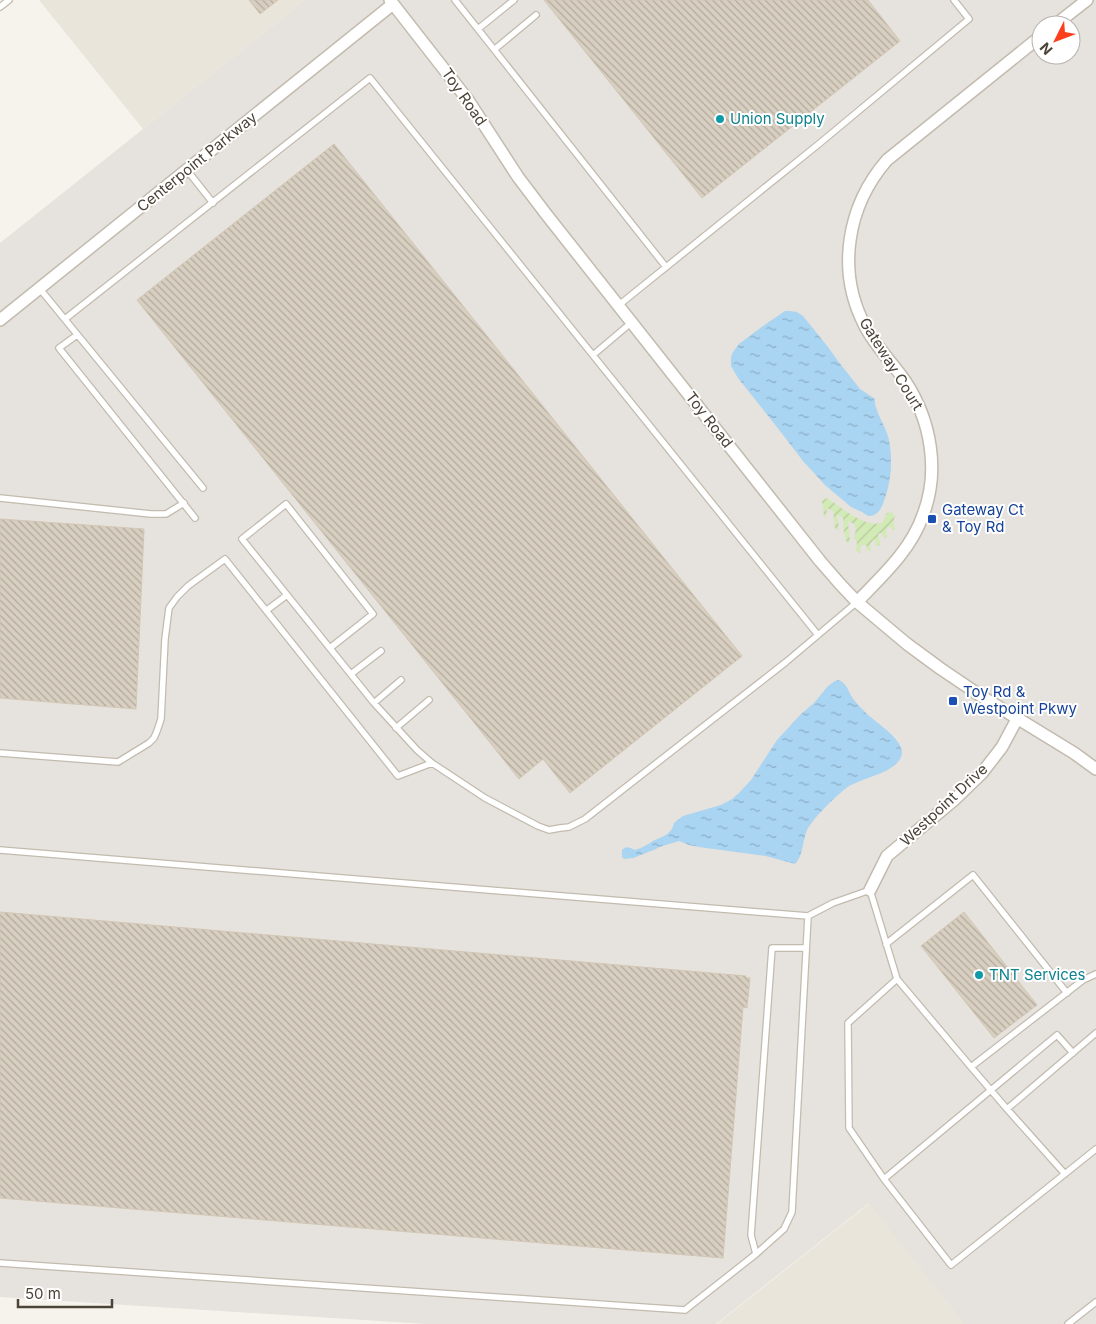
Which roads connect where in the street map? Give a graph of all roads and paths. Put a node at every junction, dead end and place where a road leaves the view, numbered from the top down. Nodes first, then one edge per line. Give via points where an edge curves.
1 (9, 0) edge
2 (455, 0) edge
3 (514, 0) edge
4 (954, 0) edge
5 (1087, 0) edge
6 (394, 1) edge
7 (0, 8) edge
8 (536, 15) dead end
9 (1068, 15) edge
10 (478, 29) junction
11 (1031, 44) edge
12 (494, 49) junction
13 (187, 170) junction
14 (213, 203) junction
15 (666, 267) junction
16 (40, 289) junction
17 (618, 305) junction
18 (0, 320) edge
19 (64, 320) junction
20 (632, 322) junction
21 (77, 335) junction
22 (593, 355) junction
23 (203, 488) dead end
24 (0, 498) edge
25 (184, 503) junction
26 (195, 518) dead end
27 (287, 595) junction
28 (857, 602) junction
29 (267, 610) junction
30 (818, 635) junction
31 (330, 648) junction
32 (381, 651) dead end
33 (351, 674) junction
34 (401, 680) dead end
35 (429, 700) dead end
36 (374, 704) junction
37 (1017, 719) junction
38 (396, 728) junction
39 (0, 753) edge
40 (432, 763) junction
41 (1096, 769) edge
42 (0, 850) edge
43 (870, 890) junction
44 (808, 916) junction
45 (886, 944) junction
46 (806, 948) junction
47 (1096, 974) edge
48 (897, 979) junction
49 (1066, 993) junction
50 (1096, 1033) edge
51 (1073, 1053) junction
52 (971, 1067) junction
53 (990, 1090) junction
54 (1007, 1110) junction
55 (1096, 1149) edge
56 (1065, 1174) junction
57 (884, 1178) junction
58 (756, 1254) junction
59 (0, 1263) edge
60 (1096, 1302) edge
61 (1068, 1324) edge

1 - 7 lane
2 - 10 lane
3 - 10 lane
4 - 15 lane via 969,19
5 - 9 street
6 - 13 street, Centerpoint Parkway
6 - 17 street, Toy Road via 468,100 518,177
8 - 12 lane
10 - 12 lane
11 - 28 street, Gateway Court via 887,160 868,186 857,209 850,232 848,258 854,300 875,343 916,400 927,429 932,456 927,502 918,528 896,561
12 - 15 lane
13 - 14 lane
13 - 16 street, Centerpoint Parkway
14 - 19 lane
14 - 22 lane via 370,78
15 - 17 lane
16 - 18 street, Centerpoint Parkway
16 - 19 lane
17 - 20 street, Toy Road
19 - 21 lane
20 - 22 lane
20 - 28 street, Toy Road via 820,561
21 - 23 lane
21 - 25 lane via 59,348
22 - 30 lane
24 - 25 lane via 159,514 166,514
25 - 26 lane
27 - 29 lane
27 - 31 lane
27 - 31 lane via 242,539 286,504 373,614
28 - 30 lane
28 - 37 street, Toy Road via 941,669
29 - 39 lane via 225,559 188,586 169,608 161,719 149,743 118,762
29 - 40 lane via 398,776
30 - 40 lane via 585,820 568,827 549,830 538,826 485,798
31 - 33 lane
32 - 33 lane
33 - 36 lane
34 - 36 lane
35 - 38 lane
36 - 38 lane
37 - 41 street, Toy Road
37 - 43 street, Westpoint Drive via 1002,747 982,773 887,856
38 - 40 lane
42 - 44 lane
43 - 44 lane
43 - 45 lane
44 - 46 lane
45 - 48 lane
45 - 49 lane via 973,876
46 - 58 lane via 792,1212 784,1229
46 - 58 lane via 772,948 751,1236
47 - 49 lane
48 - 52 lane
48 - 57 lane via 848,1023 849,1128
49 - 52 lane
50 - 51 lane
51 - 53 lane via 1057,1035
51 - 54 lane
52 - 53 lane
53 - 54 lane
53 - 57 lane
54 - 56 lane
55 - 56 lane
56 - 57 lane via 951,1265
58 - 59 lane via 685,1310
60 - 61 lane

